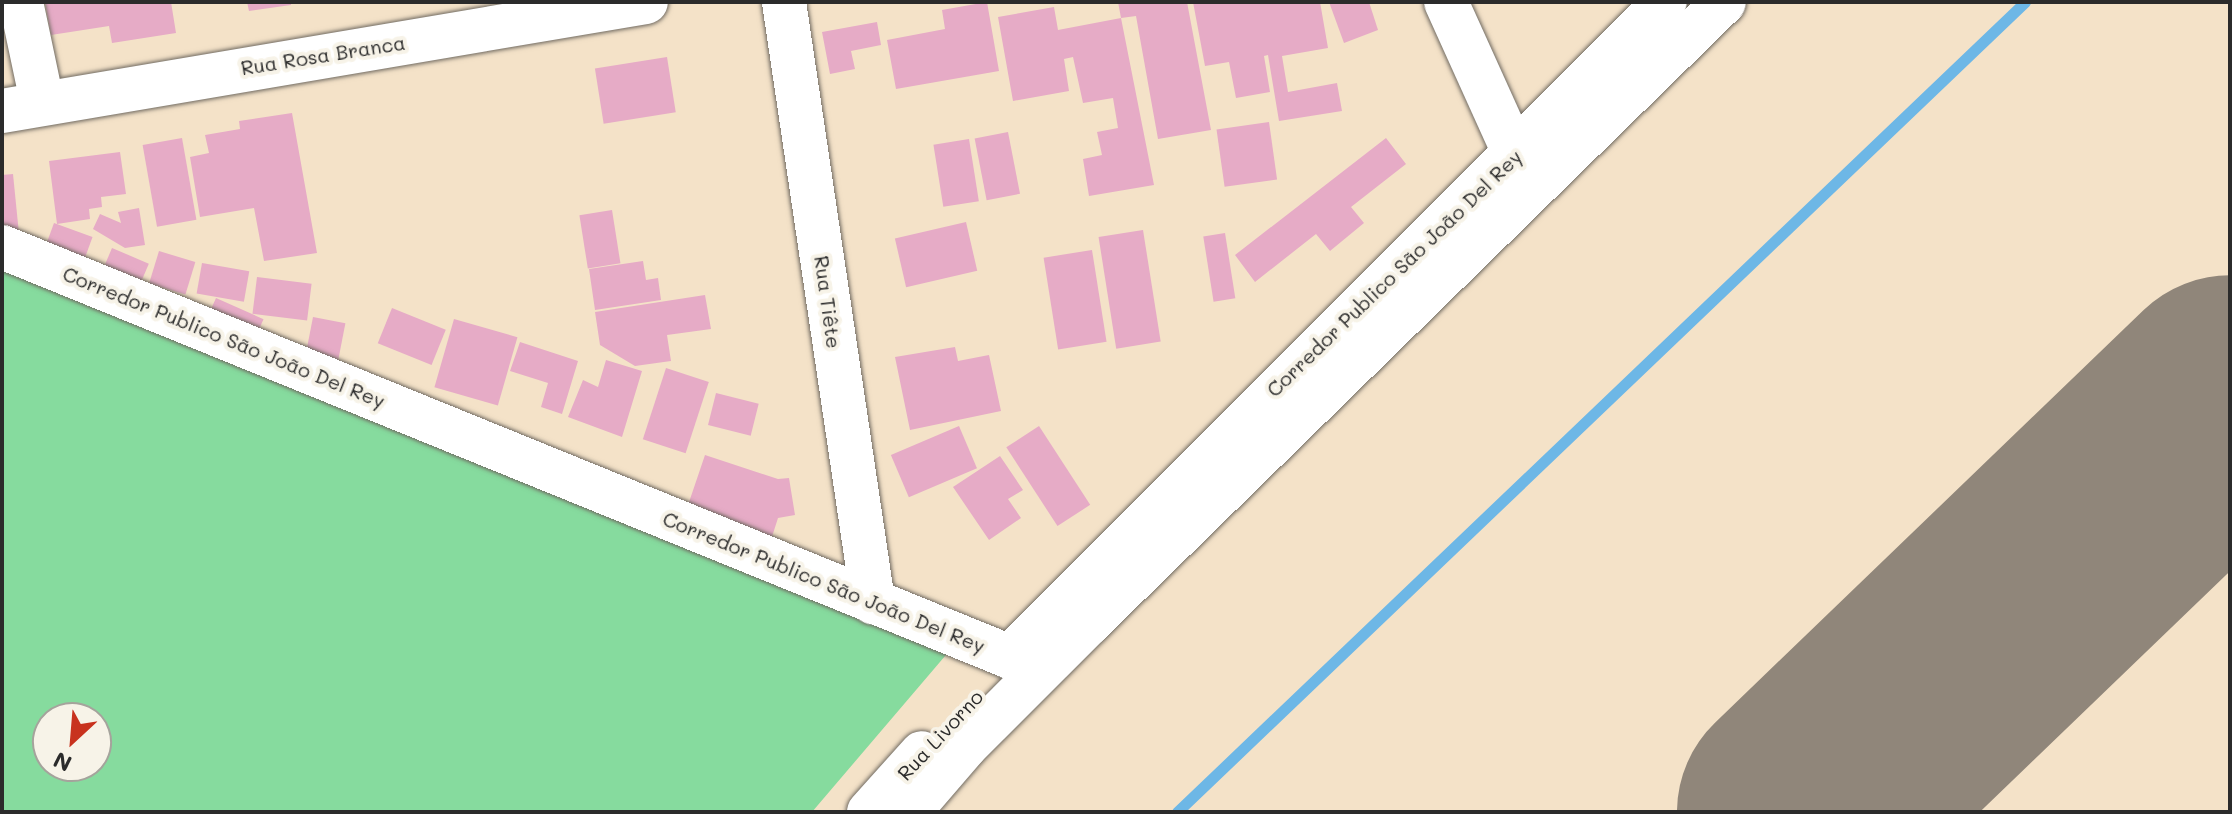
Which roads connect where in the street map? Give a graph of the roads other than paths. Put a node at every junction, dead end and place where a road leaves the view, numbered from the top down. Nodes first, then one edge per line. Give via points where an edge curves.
1 (21, 2) edge
2 (646, 2) edge
3 (784, 2) edge
4 (1446, 2) edge
5 (1665, 2) edge
6 (1724, 2) edge
7 (22, 106) edge
8 (1515, 155) junction
9 (2, 247) edge
10 (873, 602) junction
11 (1010, 657) junction
12 (869, 812) edge
13 (909, 812) edge

1 - 7 street
2 - 7 street, Rua Rosa Branca
3 - 10 street, Rua Tiête
4 - 8 street
5 - 8 street, Corredor Publico São João Del Rey
6 - 13 street via 1067,646
8 - 11 street, Corredor Publico São João Del Rey
9 - 10 street, Corredor Publico São João Del Rey
10 - 11 street, Corredor Publico São João Del Rey
11 - 12 street, Rua Livorno

